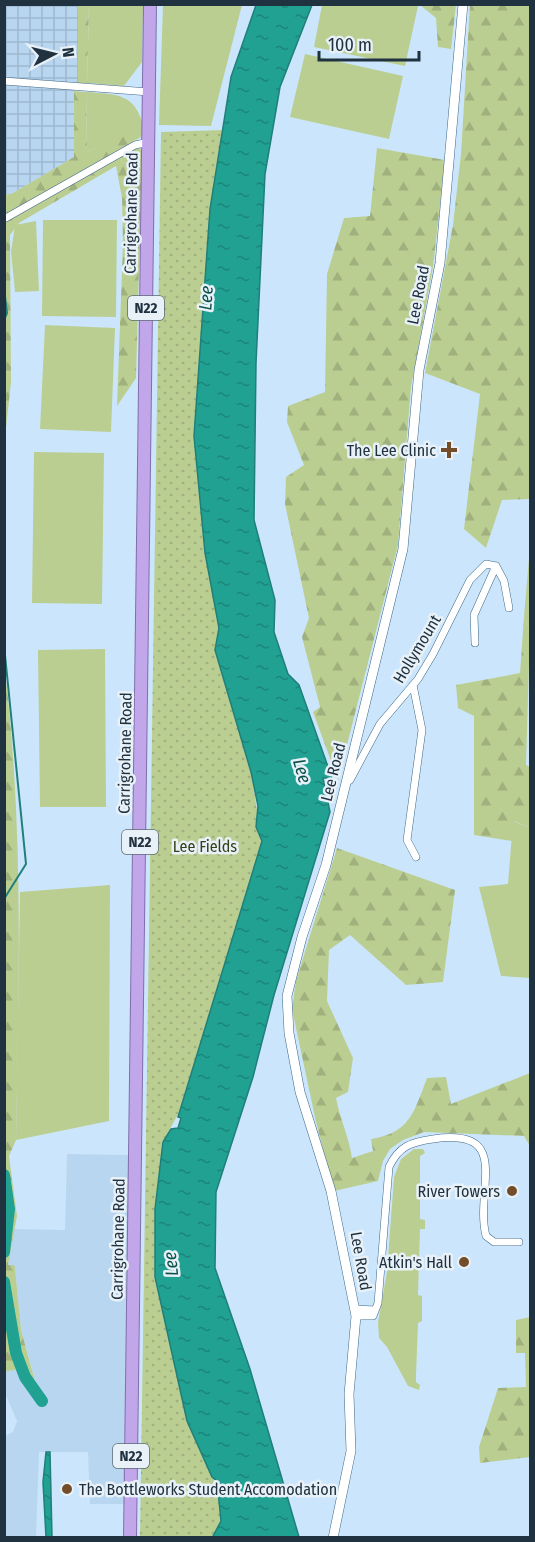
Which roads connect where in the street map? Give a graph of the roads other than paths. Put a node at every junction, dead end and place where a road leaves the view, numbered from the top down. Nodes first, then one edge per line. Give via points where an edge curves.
1 (150, 4) edge
2 (463, 4) edge
3 (4, 81) edge
4 (149, 92) junction
5 (149, 142) junction
6 (4, 219) edge
7 (496, 566) junction
8 (509, 608) dead end
9 (475, 642) dead end
10 (413, 685) junction
11 (345, 786) junction
12 (416, 858) dead end
13 (519, 1242) dead end
14 (355, 1312) junction
15 (130, 1538) edge
16 (333, 1538) edge

1 - 4 highway, Carrigrohane Road / N22
2 - 11 street, Lee Road via 440,263 419,370 403,549
3 - 4 street
4 - 5 highway, Carrigrohane Road / N22
5 - 6 street via 135,145
5 - 15 highway, Carrigrohane Road / N22
7 - 8 street via 504,581
7 - 9 street via 474,615
7 - 10 street, Hollymount via 486,564 470,580
10 - 11 street, Hollymount via 380,724
10 - 12 street via 422,730 407,840
11 - 14 street, Lee Road via 287,996 300,1092 331,1191
13 - 14 street via 494,1242 486,1236 484,1161 478,1144 459,1137 409,1144 400,1149 389,1167 374,1313
14 - 16 street, Lee Road via 349,1400 351,1451

